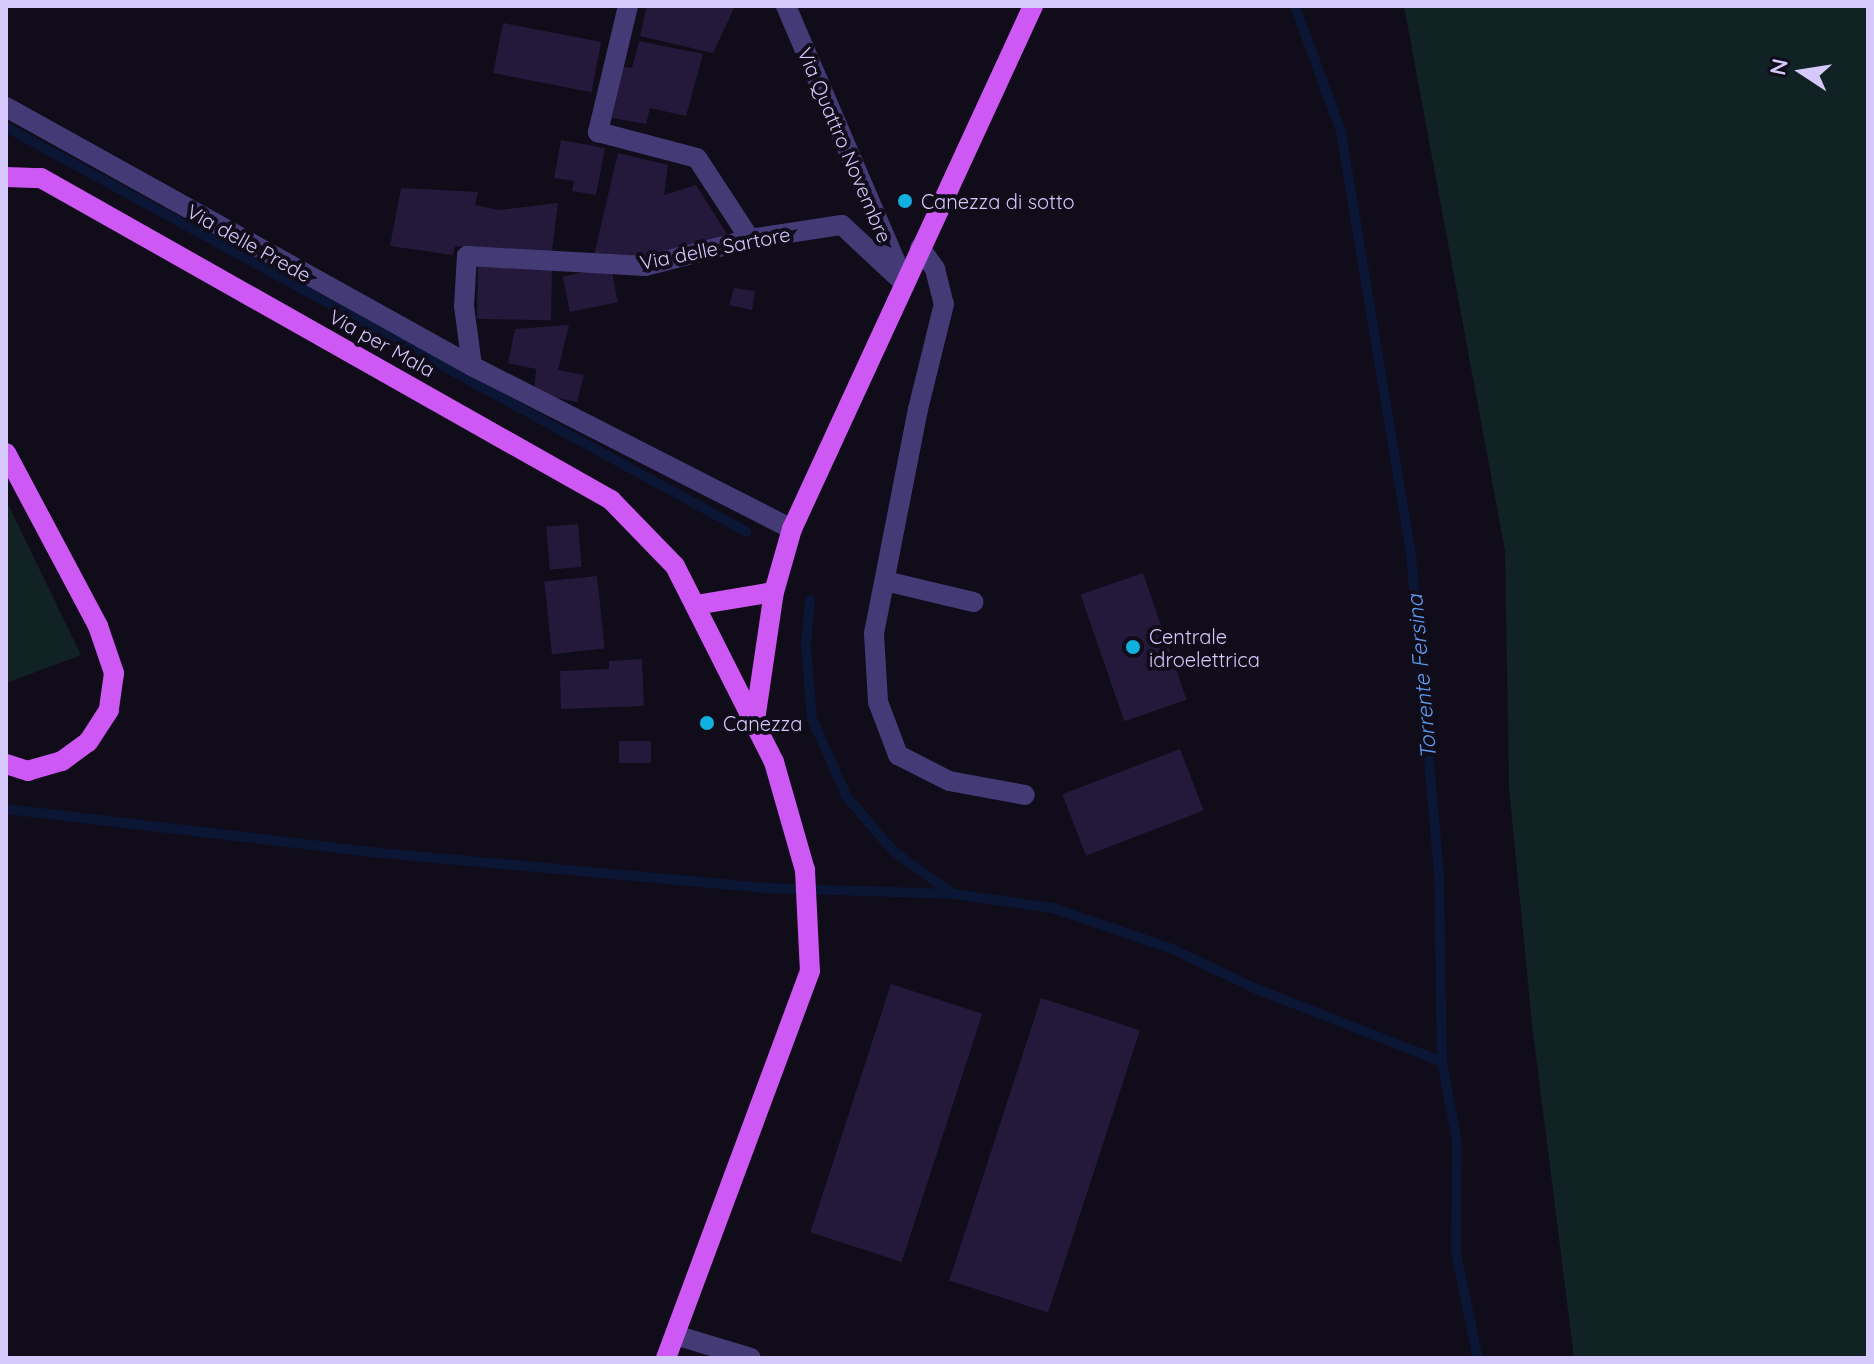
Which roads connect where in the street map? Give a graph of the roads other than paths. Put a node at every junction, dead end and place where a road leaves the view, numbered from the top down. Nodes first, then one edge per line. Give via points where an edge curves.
1 (628, 6) edge
2 (786, 6) edge
3 (1033, 6) edge
4 (6, 107) edge
5 (6, 177) edge
6 (750, 239) junction
7 (920, 248) junction
8 (905, 284) junction
9 (472, 366) junction
10 (6, 453) edge
11 (792, 529) junction
12 (885, 581) junction
13 (774, 592) junction
14 (974, 602) dead end
15 (696, 605) junction
16 (755, 720) junction
17 (6, 764) edge
18 (1025, 795) dead end
19 (675, 1335) junction
20 (666, 1358) edge
21 (751, 1358) edge

1 - 6 street via 598,132 697,158
2 - 8 street, Via Quattro Novembre
3 - 7 main road
4 - 9 street, Via delle Prede
5 - 15 main road, Via per Mala via 41,178 611,500 675,566
6 - 8 street, Via delle Sartore via 842,225
6 - 9 street, Via delle Sartore via 645,266 467,256 464,306
7 - 8 main road
7 - 12 street via 935,269 944,304
8 - 11 main road
9 - 11 street, Via delle Prede
10 - 17 main road via 98,626 114,673 109,710 88,742 62,761 28,771
11 - 13 main road
12 - 14 street
12 - 18 street via 874,634 878,702 898,755 949,781
13 - 15 main road
13 - 16 main road
15 - 16 main road, Via per Mala
16 - 19 main road, Via per Mala via 774,762 805,870 810,971
19 - 20 main road, Via per Mala
19 - 21 street

